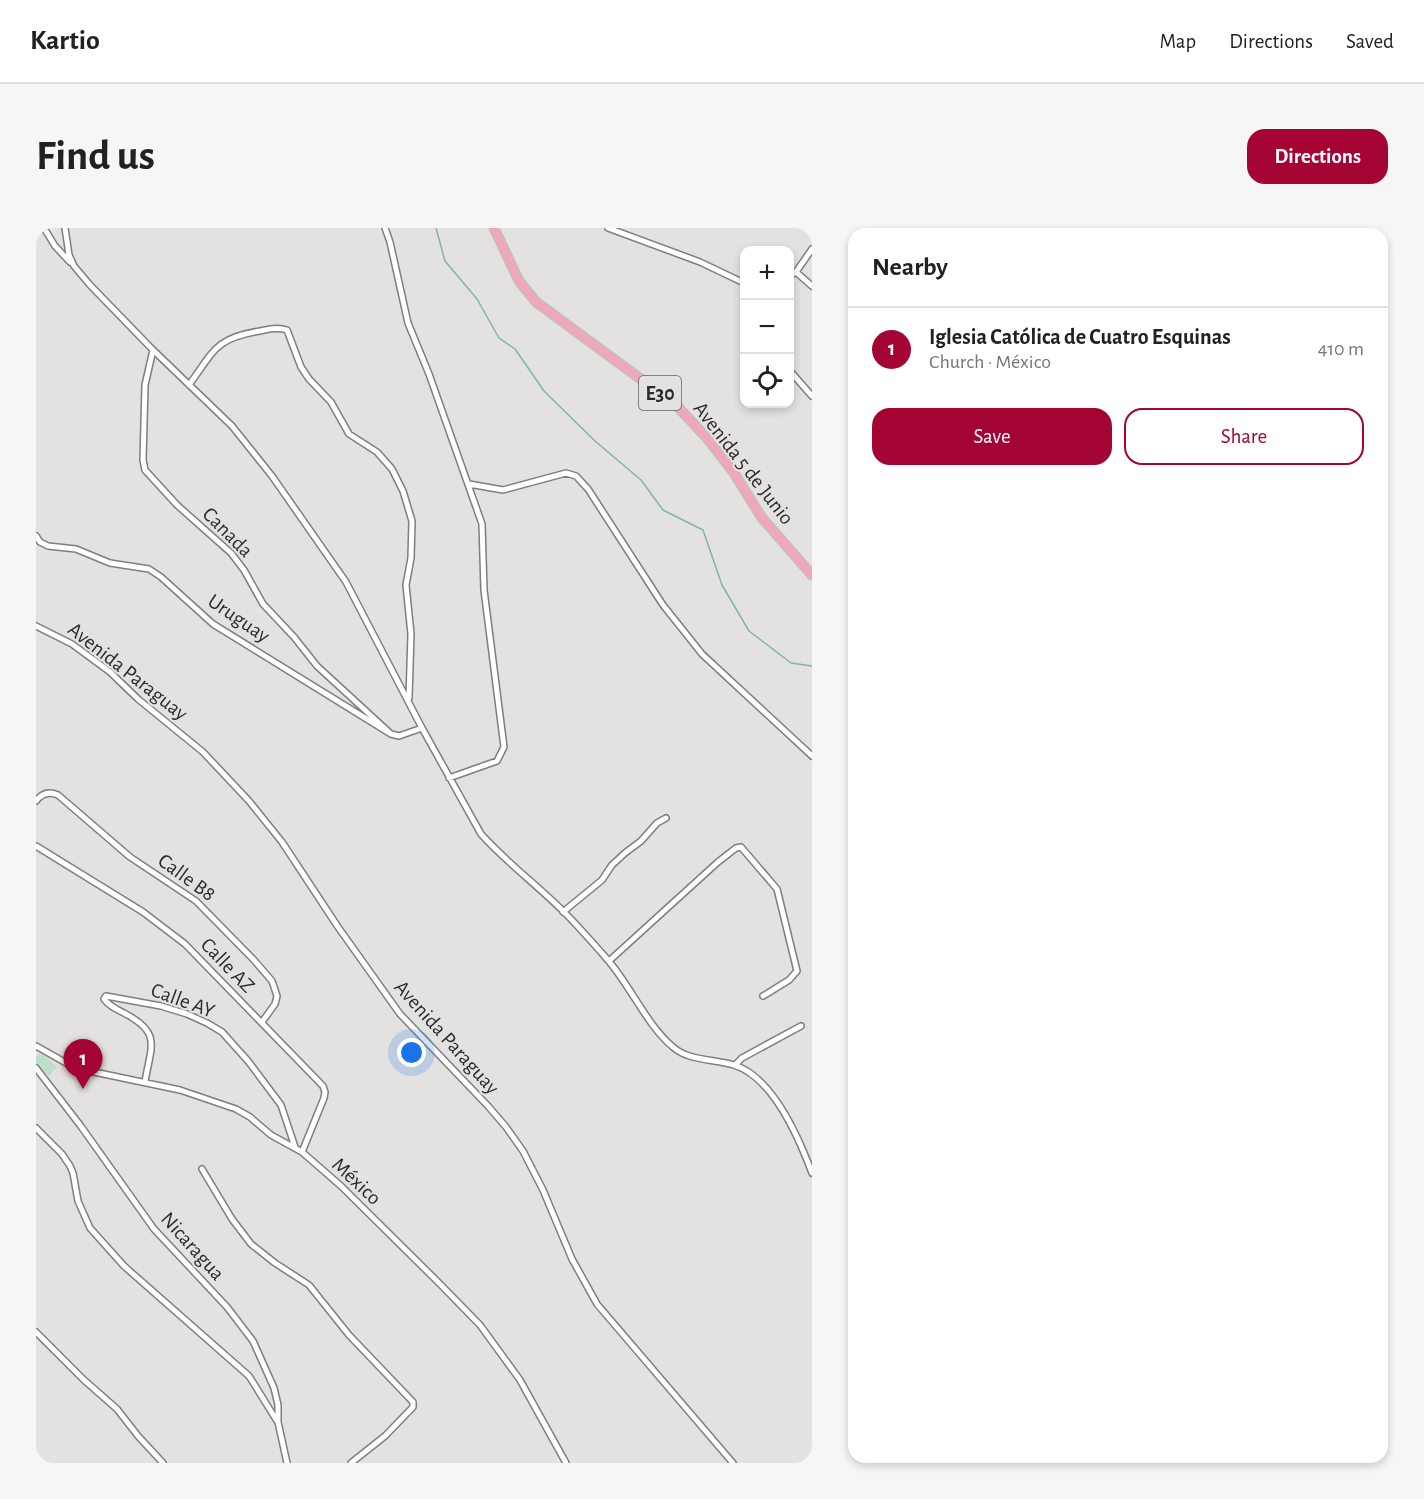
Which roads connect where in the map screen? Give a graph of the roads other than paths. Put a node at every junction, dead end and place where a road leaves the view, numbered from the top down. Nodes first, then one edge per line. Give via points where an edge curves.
1 (44, 228) edge
2 (65, 228) edge
3 (385, 228) edge
4 (494, 228) edge
5 (608, 228) edge
6 (812, 249) edge
7 (74, 266) junction
8 (796, 272) joint
9 (740, 281) edge
10 (812, 286) edge
11 (153, 350) junction
12 (794, 376) edge
13 (189, 385) junction
14 (812, 396) edge
15 (469, 484) junction
16 (36, 536) edge
17 (812, 575) edge
18 (36, 626) edge
19 (409, 701) junction
20 (422, 728) junction
21 (391, 734) junction
22 (812, 756) edge
23 (449, 778) junction
24 (36, 801) edge
25 (666, 818) dead end
26 (36, 846) edge
27 (563, 912) junction
28 (609, 961) junction
29 (763, 996) dead end
30 (262, 1022) junction
31 (801, 1026) dead end
32 (36, 1046) edge
33 (735, 1065) junction
34 (36, 1068) edge
35 (145, 1082) junction
36 (36, 1128) edge
37 (295, 1147) junction
38 (302, 1152) junction
39 (202, 1169) dead end
40 (812, 1173) edge
41 (36, 1332) edge
42 (278, 1422) junction
43 (163, 1463) edge
44 (287, 1463) edge
45 (351, 1463) edge
46 (566, 1463) edge
47 (733, 1463) edge

1 - 7 street
2 - 7 street
3 - 15 street via 408,323
4 - 17 main road, Avenida 5 de Junio / E30 via 519,280 536,302 676,405 707,438 762,518
5 - 9 street
6 - 8 street
7 - 11 street
8 - 10 street
11 - 13 street
11 - 21 street, Canada via 145,385 145,470 182,510 231,553 263,604 326,676
12 - 14 street
13 - 19 street via 232,426 272,476 346,582
13 - 19 street via 220,343 241,334 281,327 287,330 301,367 331,402 349,434 377,452 392,469 412,521 406,585 411,634
15 - 22 street via 503,490 555,475 576,476 663,605 702,654
15 - 23 street via 482,524 484,590 504,747 497,761
16 - 21 street, Uruguay via 48,546 76,549 110,563 149,569 213,624
18 - 47 street, Avenida Paraguay via 72,644 110,672 203,752 249,801 282,842 400,1014 488,1106 523,1151 597,1304
19 - 20 street
20 - 21 street via 399,736
20 - 23 street
23 - 27 street via 481,834
24 - 30 street, Calle B8 via 45,793 58,795 130,857 196,901 274,985 276,1001
25 - 27 street
26 - 30 street, Calle AZ via 167,929
27 - 28 street
28 - 29 street via 718,862 741,847 777,889 797,971
28 - 33 street via 675,1050
30 - 38 street, Calle AZ via 325,1092
31 - 33 street
32 - 35 street, México via 75,1068
33 - 40 street via 756,1078 784,1111
34 - 42 street, Nicaragua via 154,1230 227,1307 253,1341 274,1388
35 - 37 street, México via 243,1112 271,1135
35 - 37 street, Calle AY via 151,1047 147,1029 109,1005 106,996 187,1014 222,1032 281,1106
36 - 42 street via 70,1166 78,1201 90,1228 124,1266 249,1377
37 - 38 street, México
38 - 46 street, México via 480,1325 520,1380
39 - 45 street via 251,1244 309,1285 349,1335 413,1402 413,1407 385,1436
41 - 43 street via 111,1402
42 - 44 street, Nicaragua

